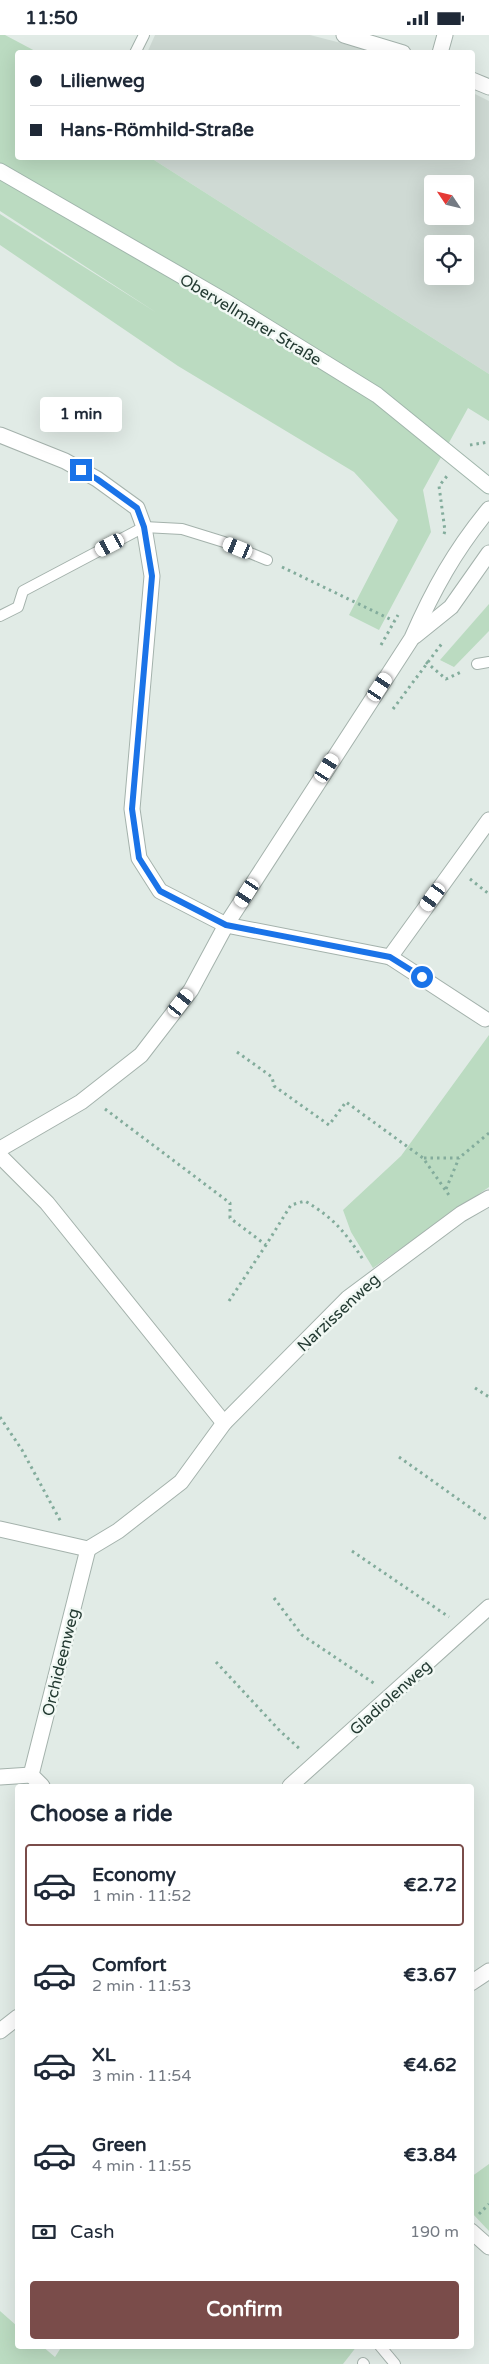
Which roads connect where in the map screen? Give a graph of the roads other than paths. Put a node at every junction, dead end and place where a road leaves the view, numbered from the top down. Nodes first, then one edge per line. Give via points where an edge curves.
1 (144, 35) edge
2 (344, 35) edge
3 (445, 35) edge
4 (136, 50) edge
5 (393, 50) edge
6 (441, 50) edge
7 (475, 81) edge
8 (489, 87) edge
9 (0, 171) edge
10 (0, 435) edge
11 (489, 486) edge
12 (489, 509) edge
13 (144, 527) junction
14 (489, 553) edge
15 (267, 560) road end
16 (0, 617) edge
17 (412, 638) junction
18 (489, 662) edge
19 (477, 664) road end
20 (489, 819) edge
21 (226, 925) junction
22 (390, 957) junction
23 (485, 1019) dead end
24 (0, 1149) edge
25 (0, 1156) edge
26 (489, 1198) edge
27 (224, 1423) junction
28 (0, 1529) edge
29 (88, 1549) junction
30 (489, 1607) edge
31 (31, 1775) junction
32 (0, 1777) edge
33 (40, 1784) edge
34 (292, 1784) edge
35 (489, 1971) edge
36 (474, 1981) edge
37 (15, 2019) edge
38 (0, 2031) edge
39 (474, 2234) edge
40 (489, 2247) edge
41 (382, 2349) edge
42 (395, 2364) edge

1 - 4 lane
2 - 5 street
3 - 6 street
7 - 8 street
9 - 11 street, Obervellmarer Straße via 225,301 377,395
10 - 13 street via 65,461 97,479 137,508
12 - 17 street via 463,541 433,590
13 - 15 lane via 182,529
13 - 16 lane via 23,591 18,607
13 - 21 street via 152,576 132,809 139,858 160,891
14 - 17 street via 451,607
17 - 21 street
18 - 19 lane
20 - 22 street
21 - 22 street
21 - 24 street via 191,990 141,1055 89,1097
22 - 23 street
25 - 27 street via 48,1203
26 - 27 street, Narzissenweg via 461,1214 348,1298
27 - 29 street, Narzissenweg via 181,1482 118,1531
28 - 29 street
29 - 31 street, Orchideenweg
30 - 34 street, Gladiolenweg
31 - 32 street
31 - 33 street
35 - 36 street
37 - 38 street
39 - 40 street
41 - 42 lane

